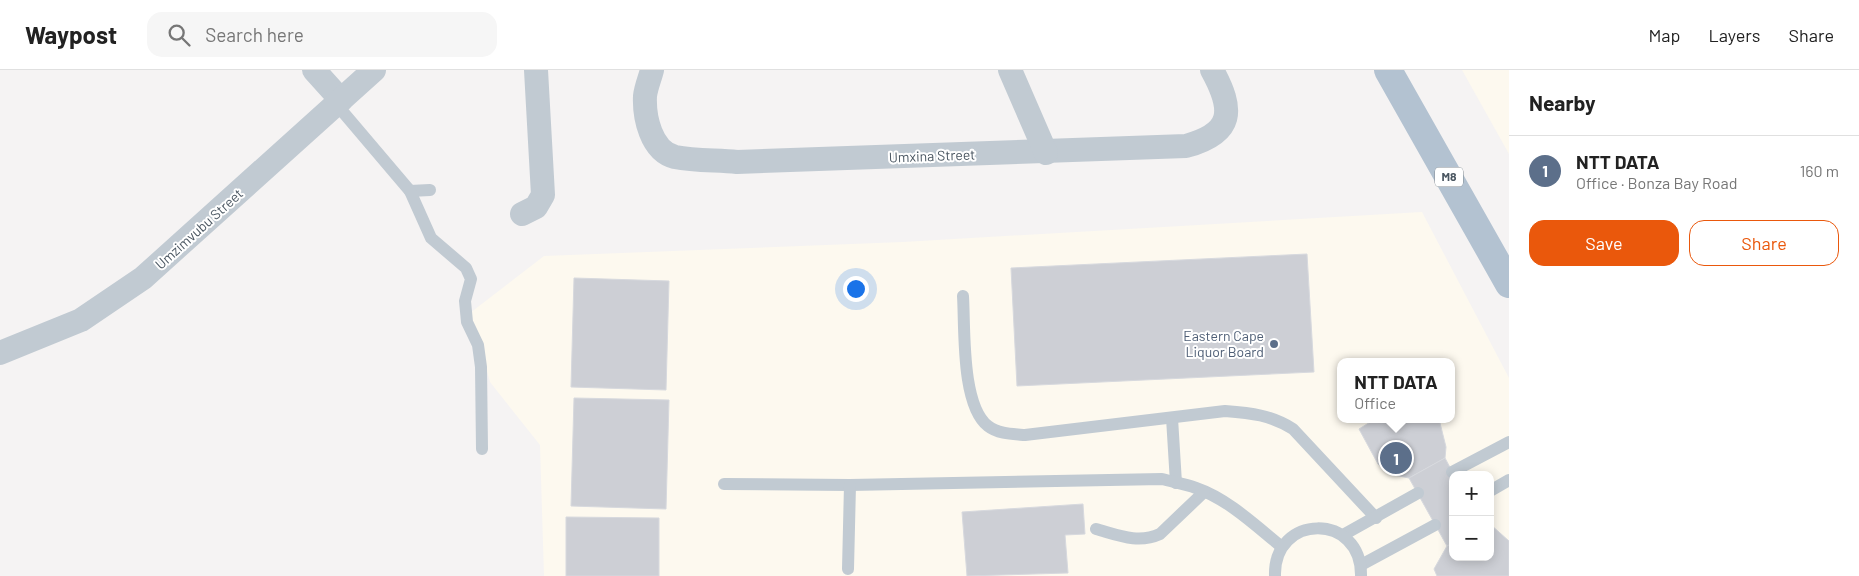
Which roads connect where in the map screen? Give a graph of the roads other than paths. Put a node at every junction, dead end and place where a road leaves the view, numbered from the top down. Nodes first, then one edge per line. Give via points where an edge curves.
1 (314, 70) edge
2 (374, 70) edge
3 (536, 70) edge
4 (652, 70) edge
5 (1010, 70) edge
6 (1212, 70) edge
7 (1388, 70) edge
8 (339, 102) junction
9 (1046, 152) junction
10 (430, 190) dead end
11 (410, 191) junction
12 (522, 214) dead end
13 (1509, 284) edge
14 (963, 296) dead end
15 (0, 353) edge
16 (1172, 418) junction
17 (1509, 442) edge
18 (482, 449) dead end
19 (1454, 471) edge
20 (1509, 480) edge
21 (1176, 483) junction
22 (724, 484) dead end
23 (850, 485) junction
24 (1494, 489) edge
25 (1204, 492) junction
26 (1418, 493) dead end
27 (1376, 518) junction
28 (1436, 525) dead end
29 (1096, 529) dead end
30 (1343, 535) junction
31 (1282, 547) junction
32 (848, 569) dead end
33 (1361, 571) edge
34 (1275, 576) edge

1 - 8 street
2 - 8 street, Umzimvubu Street
3 - 12 street via 543,195 536,207
4 - 9 street, Umxina Street via 645,94 645,116 655,142 674,156 737,162
5 - 9 street
6 - 9 street, Umxina Street via 1227,104 1225,123 1213,136 1201,142 1186,146
7 - 13 main road, M8
8 - 11 lane
8 - 15 street, Umzimvubu Street via 143,278 81,320
10 - 11 lane
11 - 18 lane via 431,238 466,268 471,279 465,301 467,322 478,345 481,367
14 - 16 lane via 969,387 978,417 989,428 1025,436
16 - 21 lane
16 - 27 lane via 1225,411 1256,413 1281,422 1293,430
17 - 19 lane
20 - 24 lane
21 - 23 lane via 1162,479
21 - 25 lane
22 - 23 lane
23 - 32 lane
25 - 29 lane via 1154,537 1139,540
25 - 31 lane via 1234,509
26 - 27 lane
27 - 30 lane
28 - 33 lane
30 - 31 lane via 1317,528 1303,530
30 - 33 lane via 1358,554
31 - 34 lane via 1276,560

